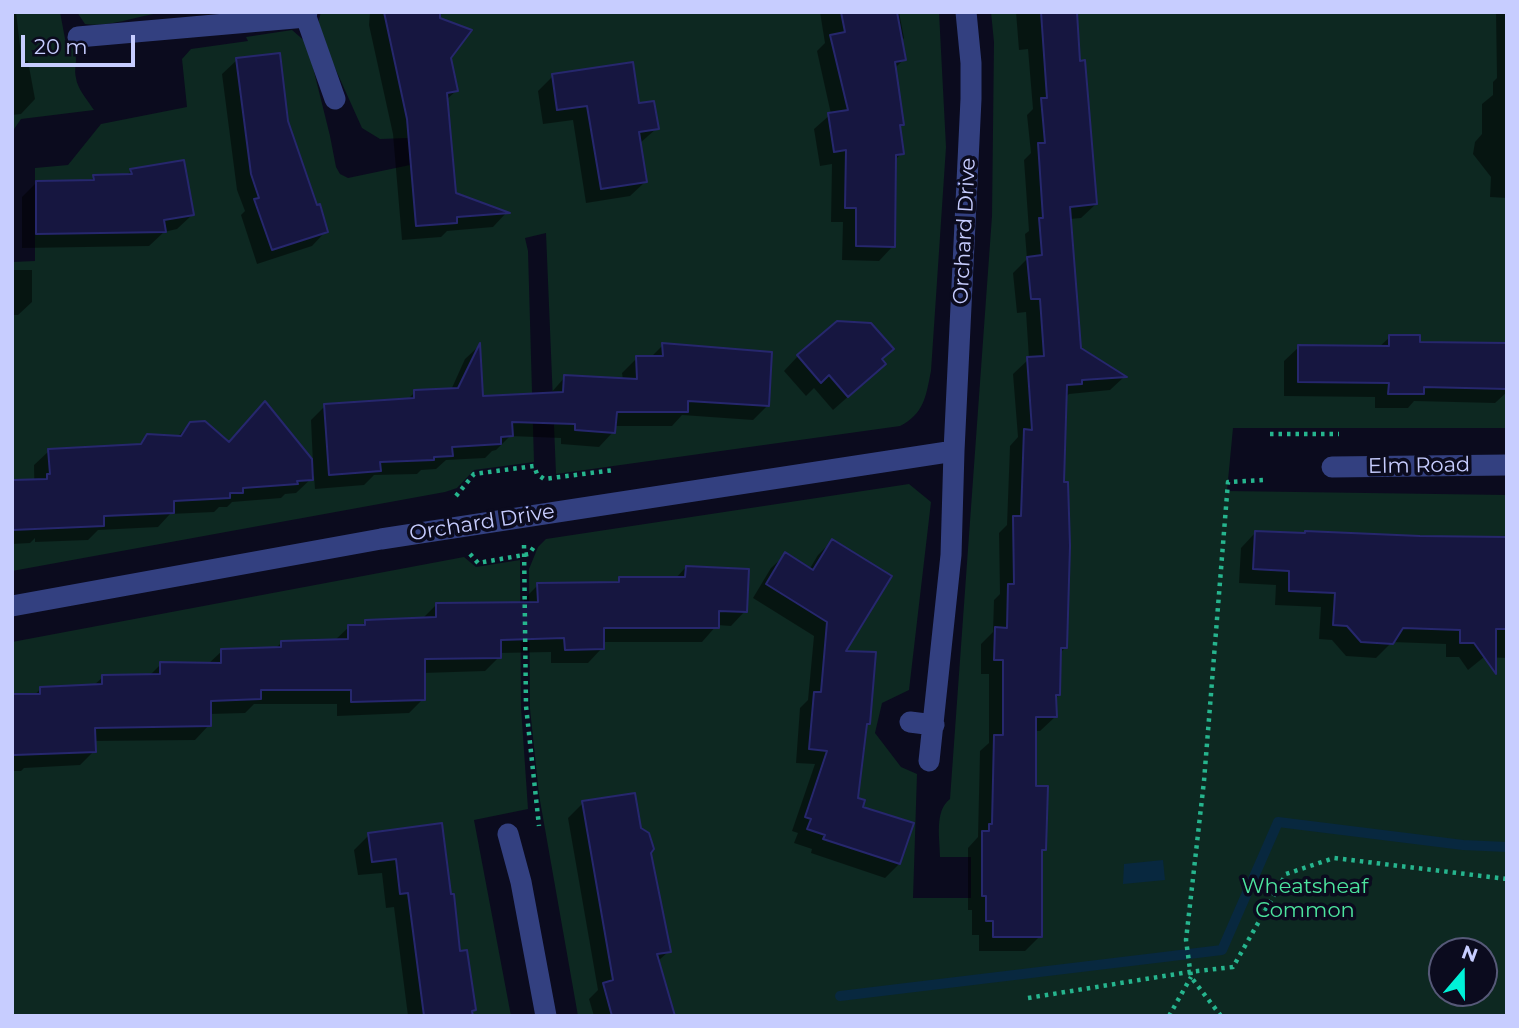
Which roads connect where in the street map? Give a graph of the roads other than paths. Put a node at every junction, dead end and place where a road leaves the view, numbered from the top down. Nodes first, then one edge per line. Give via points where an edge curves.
1 (965, 12) edge
2 (306, 14) edge
3 (78, 37) dead end
4 (335, 99) dead end
5 (954, 450) junction
6 (1507, 465) edge
7 (1332, 467) dead end
8 (12, 606) edge
9 (910, 722) dead end
10 (934, 725) junction
11 (929, 761) dead end
12 (508, 834) dead end
13 (546, 1016) edge

1 - 5 street, Orchard Drive via 971,99
2 - 3 street
2 - 4 street
5 - 8 street, Orchard Drive via 382,539
5 - 10 street, Orchard Drive via 951,555
6 - 7 street, Elm Road
9 - 10 street
10 - 11 street, Orchard Drive
12 - 13 street

